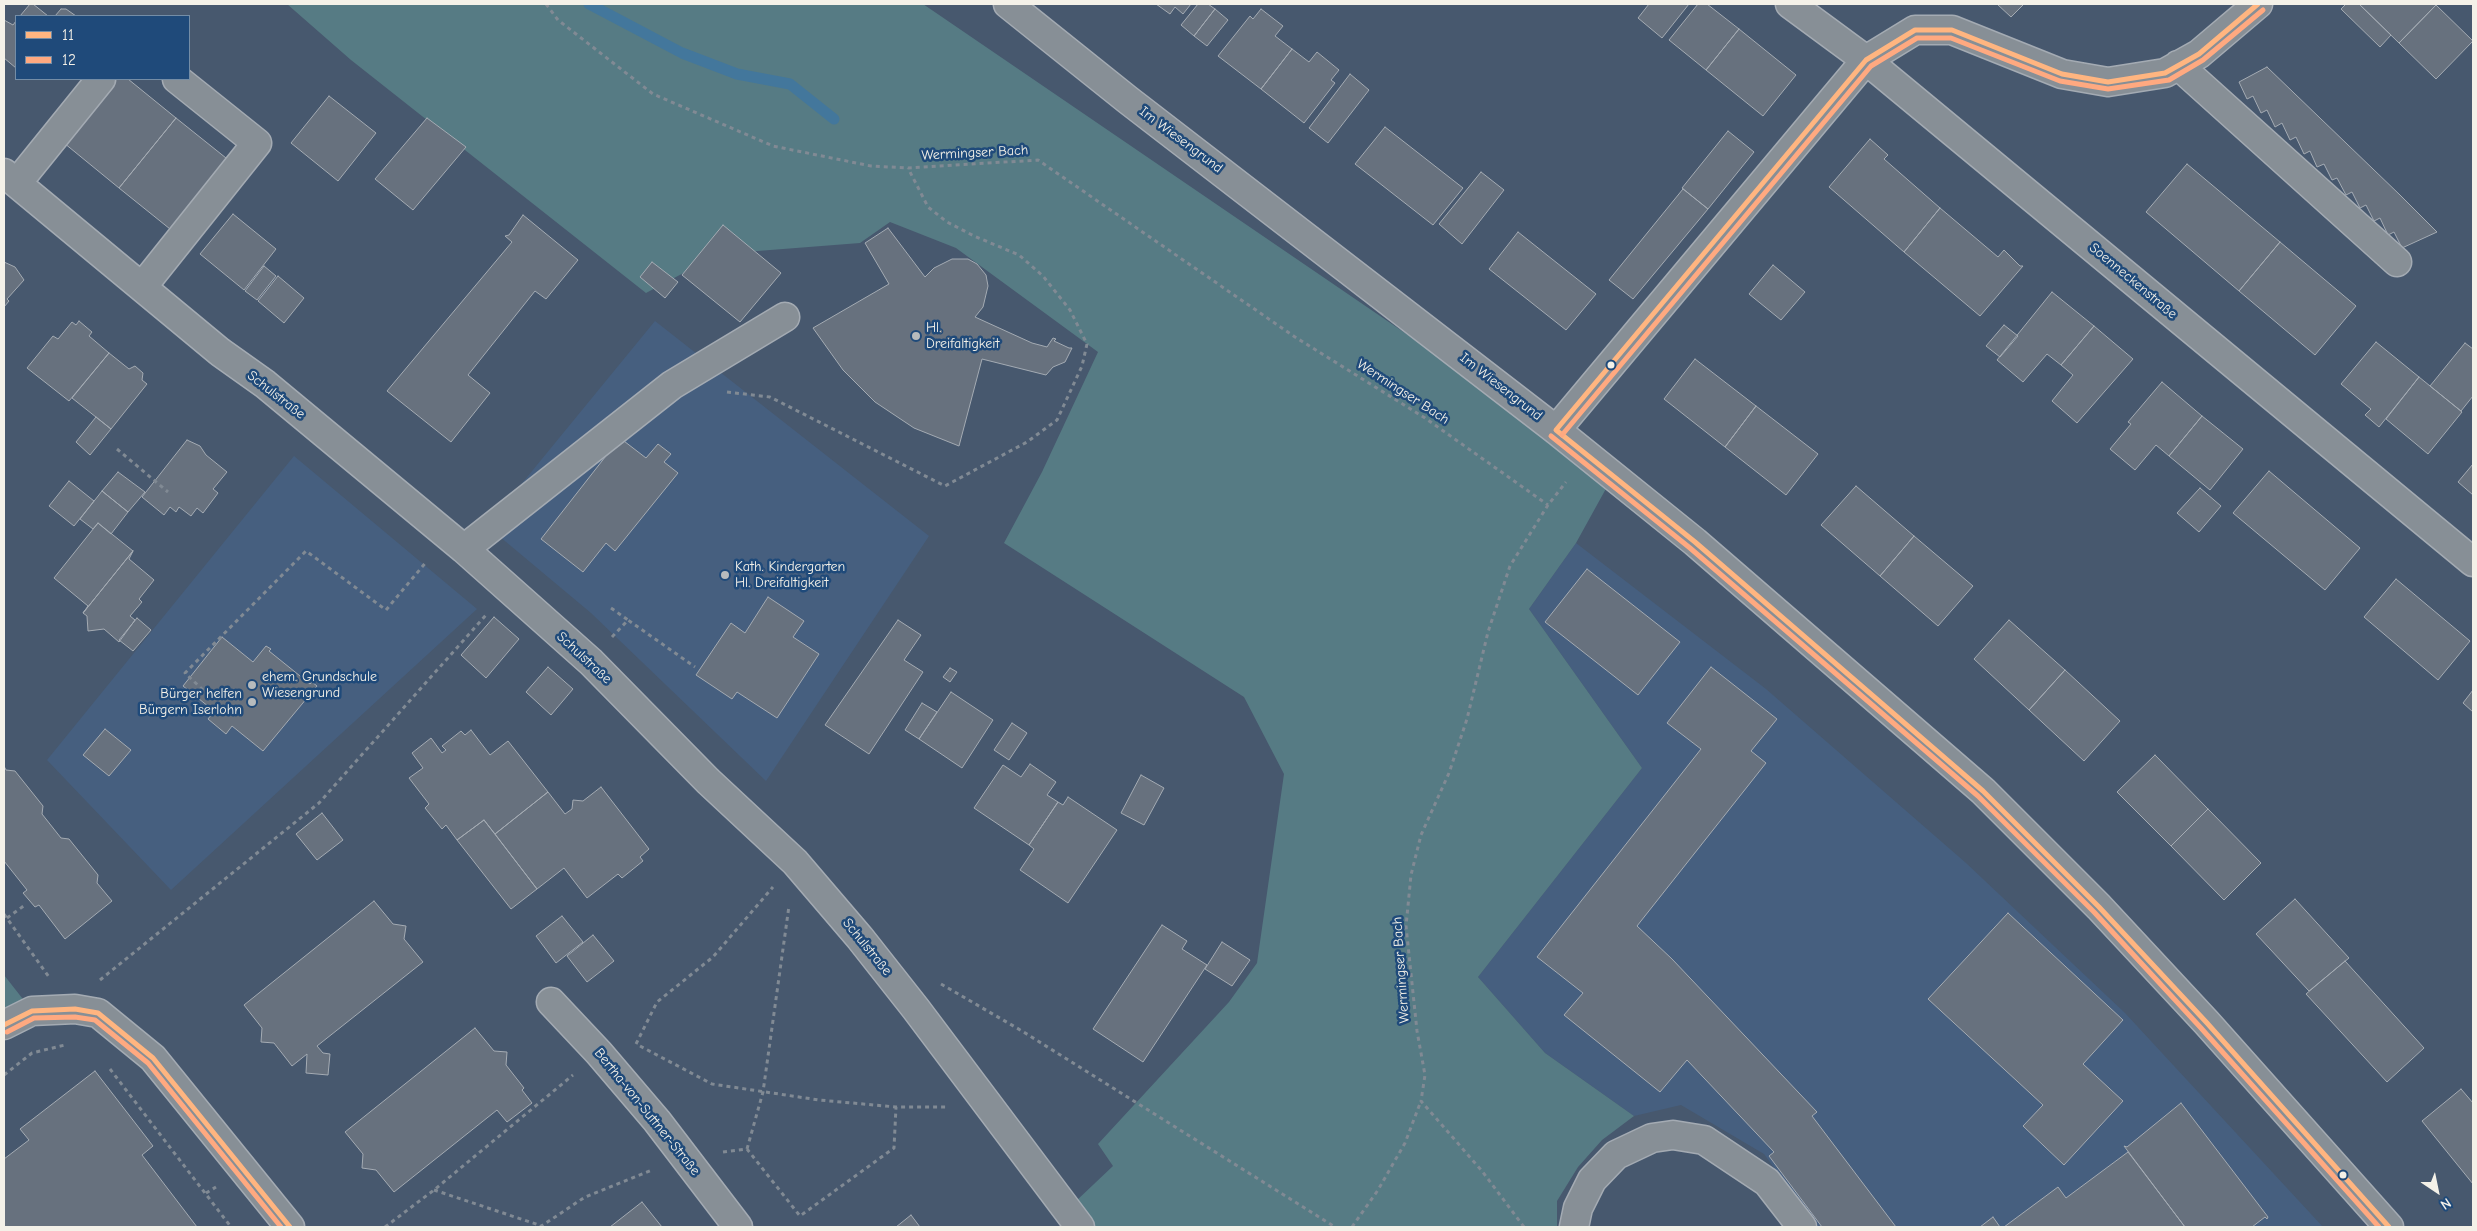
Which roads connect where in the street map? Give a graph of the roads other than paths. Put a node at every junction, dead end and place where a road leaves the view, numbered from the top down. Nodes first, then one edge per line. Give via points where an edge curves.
1 (1008, 4) edge
2 (1790, 4) edge
3 (2258, 4) edge
4 (1866, 60) junction
5 (2178, 65) junction
6 (100, 80) edge
7 (178, 80) edge
8 (10, 178) edge
9 (2397, 262) dead end
10 (142, 287) junction
11 (785, 317) dead end
12 (1556, 430) junction
13 (456, 543) junction
14 (2473, 562) edge
15 (551, 1002) dead end
16 (4, 1025) edge
17 (290, 1227) edge
18 (738, 1227) edge
19 (1080, 1227) edge
20 (1574, 1227) edge
21 (1802, 1227) edge
22 (2389, 1227) edge

1 - 12 street, Im Wiesengrund
2 - 4 street, Soenneckenstraße
3 - 5 street via 2199,54
4 - 5 street via 1916,30 1952,30 2062,74 2108,82 2165,72
4 - 12 street
4 - 14 street, Soenneckenstraße
5 - 9 street
6 - 8 street
7 - 10 street via 258,142
8 - 10 street, Schulstraße
10 - 13 street, Schulstraße via 220,352 265,384
11 - 13 street via 672,386
12 - 22 street, Im Wiesengrund via 1695,542 1982,791 2208,1023
13 - 19 street, Schulstraße via 591,662 708,781 795,862 916,1009
15 - 18 street, Bertha-von-Suttner-Straße via 599,1053 685,1156
16 - 17 street via 32,1011 76,1009 98,1013 153,1058
20 - 21 street via 1578,1208 1592,1180 1616,1155 1652,1138 1673,1135 1704,1140 1766,1182

